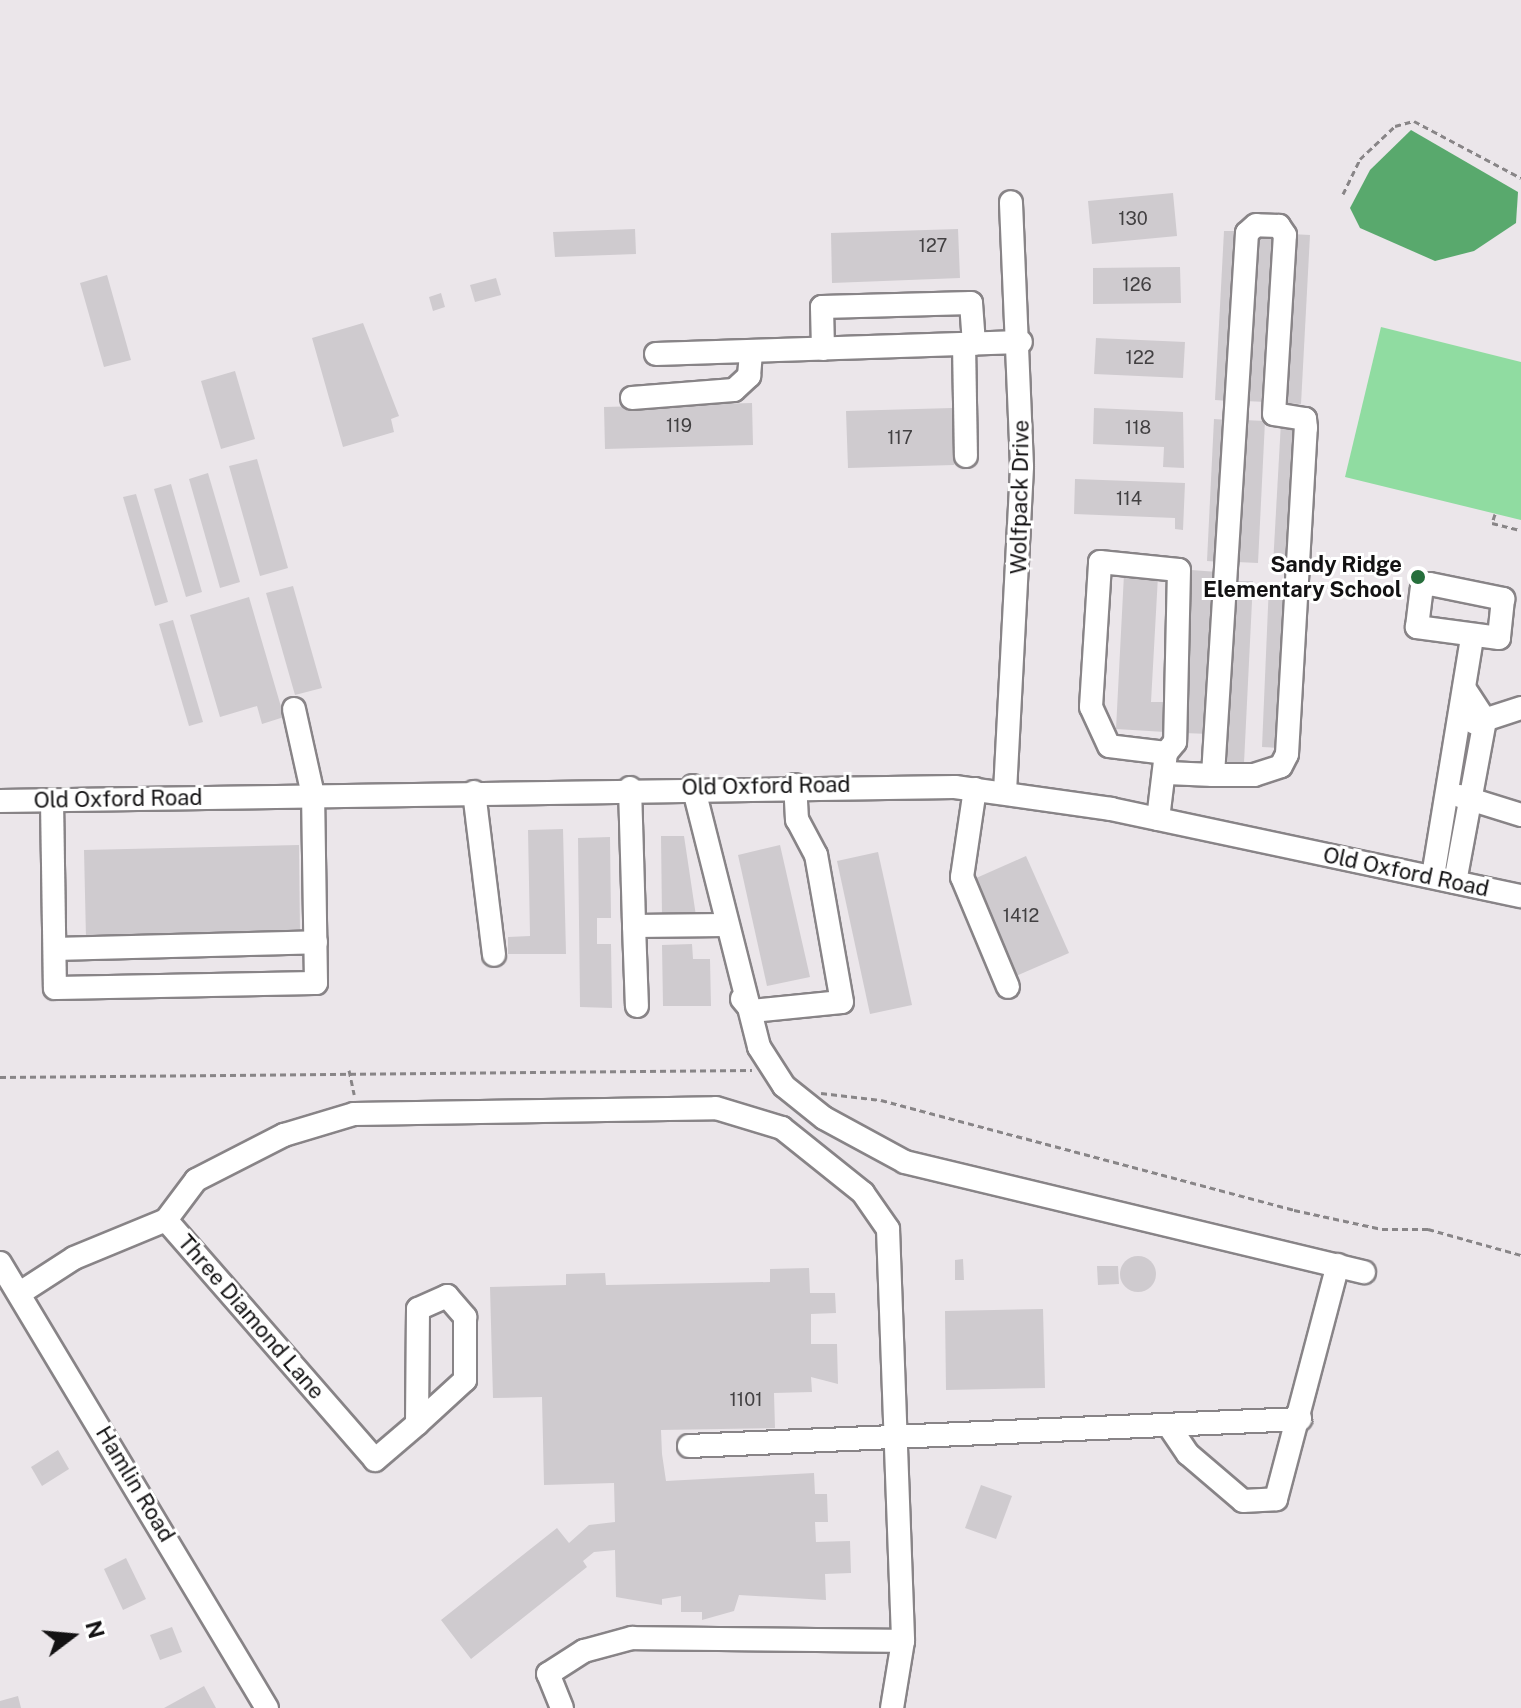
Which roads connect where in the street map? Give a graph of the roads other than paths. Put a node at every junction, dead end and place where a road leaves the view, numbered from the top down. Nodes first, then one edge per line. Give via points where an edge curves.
1 (1011, 202) dead end
2 (1021, 342) junction
3 (969, 344) junction
4 (823, 349) junction
5 (751, 351) junction
6 (656, 354) dead end
7 (632, 398) dead end
8 (966, 456) dead end
9 (1472, 639) dead end
10 (1464, 688) junction
11 (1521, 708) edge
12 (294, 709) dead end
13 (1482, 715) junction
14 (1454, 745) junction
15 (1166, 763) junction
16 (1213, 775) junction
17 (795, 785) junction
18 (693, 786) junction
19 (630, 788) junction
20 (975, 789) junction
21 (474, 792) junction
22 (1005, 792) junction
23 (1447, 793) junction
24 (313, 795) junction
25 (1472, 800) junction
26 (0, 801) edge
27 (52, 801) junction
28 (1521, 815) edge
29 (1158, 819) junction
30 (1444, 879) junction
31 (1521, 896) edge
32 (725, 925) junction
33 (634, 926) junction
34 (316, 942) junction
35 (55, 949) junction
36 (494, 955) dead end
37 (1008, 987) dead end
38 (742, 999) junction
39 (637, 1006) dead end
40 (166, 1220) junction
41 (0, 1263) edge
42 (1338, 1265) junction
43 (1364, 1272) dead end
44 (20, 1293) junction
45 (1300, 1419) junction
46 (417, 1424) junction
47 (1171, 1429) junction
48 (895, 1437) junction
49 (689, 1446) dead end
50 (903, 1641) junction
51 (267, 1708) edge
52 (562, 1708) edge
53 (892, 1708) edge

1 - 2 street, Wolfpack Drive
2 - 3 street
2 - 22 street, Wolfpack Drive via 1021,526
3 - 4 street
3 - 4 street via 971,303 822,307
3 - 8 street
4 - 5 street
5 - 6 street
5 - 7 street via 749,376 734,390
9 - 10 street
10 - 13 street
10 - 14 street
11 - 13 street
12 - 24 street
13 - 14 street
13 - 25 street
14 - 23 street
15 - 15 street via 1109,746 1097,726 1091,707 1100,562 1179,570 1175,742
15 - 16 street
15 - 29 street
16 - 16 street via 1269,772 1287,754 1306,428 1305,419 1274,414 1285,235 1279,226 1256,225 1247,233
17 - 18 street, Old Oxford Road
17 - 20 street, Old Oxford Road
17 - 38 street via 797,820 816,855 842,1002 752,1011
18 - 19 street, Old Oxford Road
18 - 32 street
19 - 21 street, Old Oxford Road
19 - 33 street
20 - 22 street, Old Oxford Road
20 - 37 street via 962,877
21 - 24 street, Old Oxford Road
21 - 36 street
22 - 29 street, Old Oxford Road
23 - 25 street
23 - 30 street
24 - 27 street, Old Oxford Road
24 - 34 street
25 - 28 street
25 - 30 street
26 - 27 street, Old Oxford Road
27 - 35 street
29 - 30 street, Old Oxford Road
30 - 31 street, Old Oxford Road
32 - 33 street
32 - 38 street
33 - 39 street
34 - 35 street
34 - 35 street via 316,983 55,988
38 - 42 street via 773,1071 794,1095 905,1162
40 - 44 street, Three Diamond Lane via 74,1258
40 - 46 street, Three Diamond Lane via 375,1460
40 - 48 street via 196,1180 284,1135 354,1114 716,1108 782,1128 863,1193 888,1229
41 - 44 street, Hamlin Road
42 - 43 street
42 - 45 street
44 - 51 street, Hamlin Road
45 - 47 street
45 - 47 street via 1276,1499 1262,1504 1243,1501 1188,1454
46 - 46 street, Three Diamond Lane via 465,1380 465,1317 447,1296 418,1309
47 - 48 street
48 - 49 street
48 - 50 street
50 - 52 street via 632,1638 584,1651 548,1674
50 - 53 street

